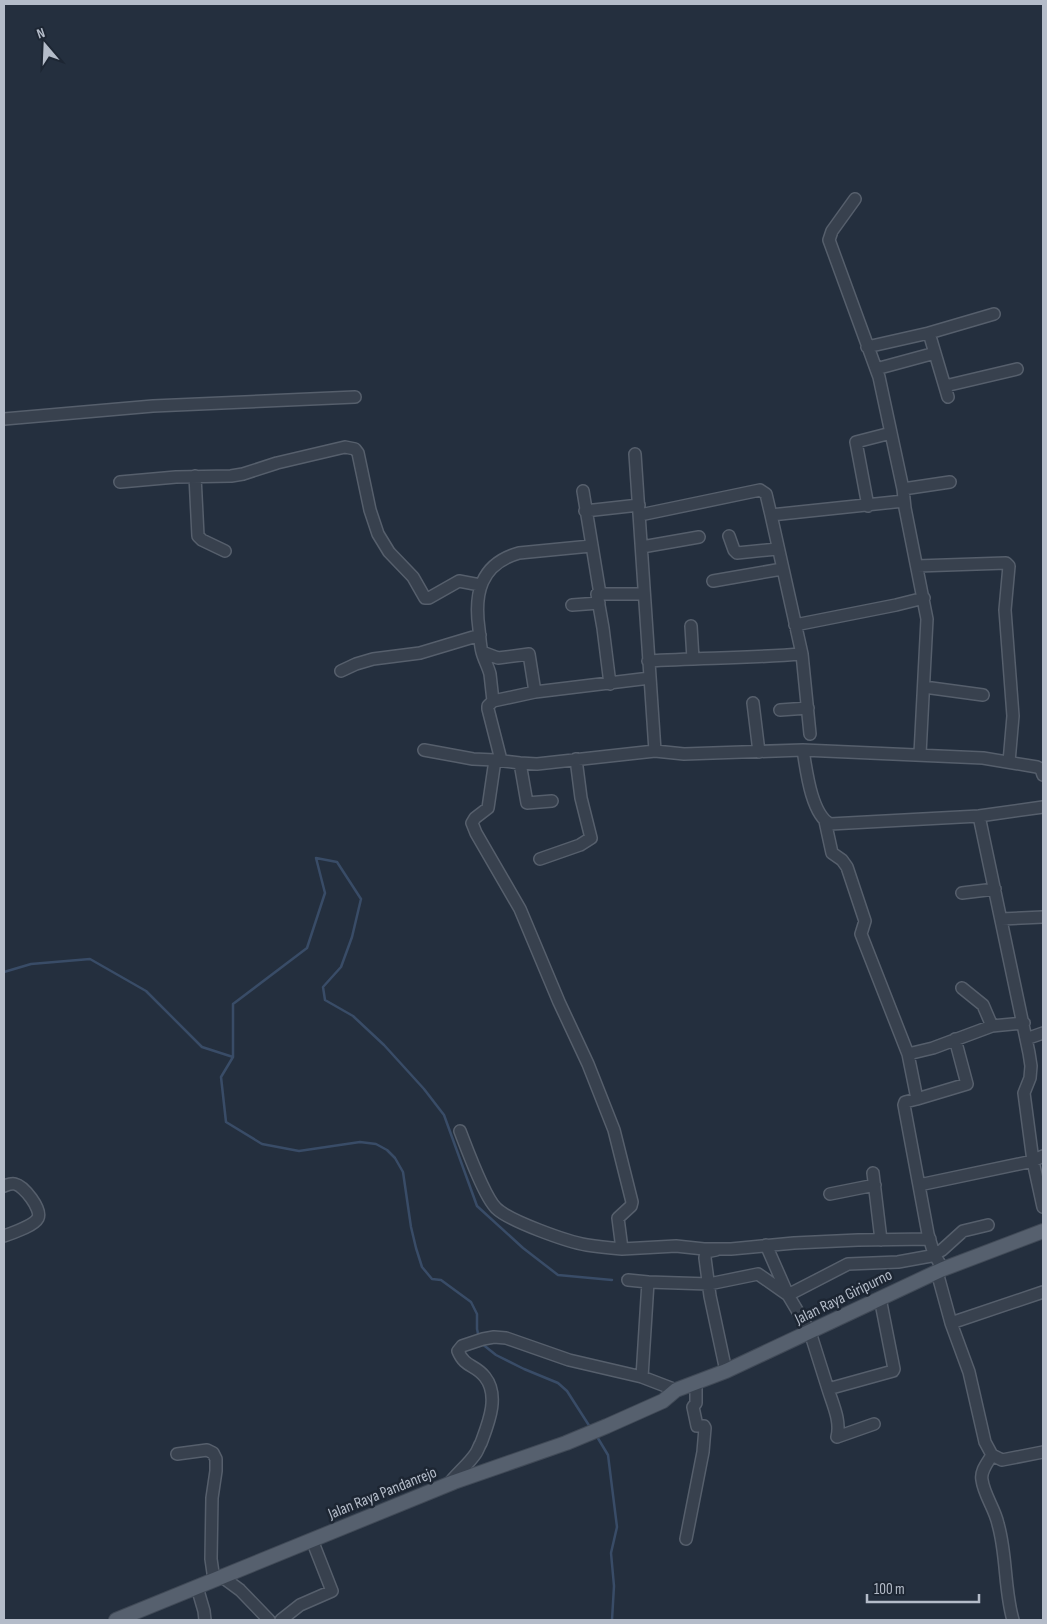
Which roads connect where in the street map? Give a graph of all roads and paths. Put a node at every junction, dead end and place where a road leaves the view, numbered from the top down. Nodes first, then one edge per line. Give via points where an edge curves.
1 (855, 199) dead end
2 (994, 314) dead end
3 (929, 333) junction
4 (867, 346) junction
5 (935, 353) junction
6 (876, 369) junction
7 (1017, 369) dead end
8 (355, 397) dead end
9 (4, 419) edge
10 (891, 433) junction
11 (635, 454) dead end
12 (196, 476) junction
13 (120, 482) dead end
14 (950, 482) dead end
15 (903, 488) junction
16 (583, 491) dead end
17 (904, 501) junction
18 (868, 506) junction
19 (639, 510) junction
20 (585, 511) junction
21 (771, 515) junction
22 (729, 536) dead end
23 (699, 537) dead end
24 (591, 546) junction
25 (642, 547) junction
26 (777, 549) junction
27 (225, 551) dead end
28 (917, 566) junction
29 (782, 570) junction
30 (713, 581) dead end
31 (480, 585) junction
32 (644, 594) junction
33 (596, 596) junction
34 (924, 598) junction
35 (572, 605) dead end
36 (795, 625) junction
37 (691, 626) dead end
38 (480, 635) junction
39 (482, 652) junction
40 (802, 654) junction
41 (693, 659) junction
42 (648, 661) junction
43 (341, 671) dead end
44 (650, 678) junction
45 (610, 684) junction
46 (924, 687) junction
47 (535, 692) junction
48 (983, 694) dead end
49 (493, 701) junction
50 (754, 703) dead end
51 (808, 708) junction
52 (780, 710) dead end
53 (810, 734) dead end
54 (424, 750) dead end
55 (804, 750) junction
56 (655, 751) junction
57 (759, 752) junction
58 (920, 754) junction
59 (576, 759) junction
60 (498, 760) junction
61 (1009, 762) junction
62 (520, 763) junction
63 (1043, 775) edge
64 (552, 801) dead end
65 (1043, 807) edge
66 (979, 816) junction
67 (825, 821) junction
68 (540, 859) dead end
69 (995, 889) junction
70 (962, 893) dead end
71 (1043, 917) edge
72 (1001, 920) junction
73 (962, 988) dead end
74 (1024, 1023) junction
75 (992, 1026) junction
76 (1043, 1033) edge
77 (955, 1039) junction
78 (1026, 1039) junction
79 (908, 1054) junction
80 (917, 1099) junction
81 (460, 1131) dead end
82 (1038, 1158) edge
83 (873, 1173) dead end
84 (874, 1185) junction
85 (919, 1185) junction
86 (4, 1186) edge
87 (830, 1194) dead end
88 (1043, 1206) edge
89 (988, 1225) dead end
90 (1043, 1231) edge
91 (4, 1236) edge
92 (881, 1240) junction
93 (766, 1246) junction
94 (932, 1248) junction
95 (622, 1249) junction
96 (720, 1249) junction
97 (940, 1270) junction
98 (628, 1280) dead end
99 (708, 1281) junction
100 (648, 1282) junction
101 (787, 1292) junction
102 (1043, 1292) edge
103 (880, 1298) junction
104 (951, 1323) junction
105 (810, 1332) junction
106 (726, 1371) junction
107 (642, 1377) junction
108 (696, 1382) junction
109 (828, 1389) junction
110 (676, 1390) junction
111 (663, 1401) joint
112 (874, 1424) dead end
113 (1043, 1452) edge
114 (177, 1454) dead end
115 (992, 1455) junction
116 (448, 1484) junction
117 (686, 1539) dead end
118 (312, 1540) junction
119 (217, 1578) junction
120 (197, 1587) junction
121 (119, 1620) edge
122 (206, 1620) edge
123 (269, 1620) edge
124 (280, 1620) edge
125 (1013, 1620) edge

1 - 4 street via 829,240
2 - 3 street
3 - 4 street
3 - 5 street
4 - 6 street
5 - 6 street
5 - 7 street via 947,392
6 - 10 street
8 - 9 street via 153,406
10 - 15 street
10 - 18 street via 856,442
11 - 19 street
12 - 13 street
12 - 27 street via 198,536
12 - 31 street via 231,476 307,455 345,448 355,450 378,534 389,552 413,577 425,598 459,582
14 - 15 street
15 - 17 street
16 - 20 street
17 - 18 street
17 - 28 street
18 - 21 street
19 - 20 street
19 - 21 street via 760,490 766,494
19 - 25 street
20 - 24 street
21 - 26 street
22 - 26 street via 737,553
23 - 25 street
24 - 31 street via 512,555 492,567
24 - 33 street
25 - 32 street
26 - 29 street
28 - 34 street
28 - 61 street via 1006,563 1009,566 1005,610 1013,716
29 - 30 street
29 - 36 street
31 - 38 street via 477,613
32 - 33 street
32 - 42 street
33 - 35 street
33 - 45 street
34 - 36 street
34 - 46 street via 927,619
36 - 40 street
37 - 41 street
38 - 39 street
38 - 43 street via 420,653 373,659
39 - 47 street via 498,658 529,654
39 - 49 street via 490,672
40 - 41 street
40 - 51 street
41 - 42 street
42 - 44 street
44 - 45 street
44 - 56 street
45 - 47 street
46 - 48 street
46 - 58 street
47 - 49 street
49 - 60 street via 488,710
50 - 57 street
51 - 52 street
51 - 53 street
54 - 60 street
55 - 57 street
55 - 58 street
55 - 67 street via 810,792
56 - 57 street via 684,754
56 - 59 street
58 - 61 street
59 - 62 street
59 - 68 street via 591,838
60 - 62 street
60 - 95 street via 488,808 472,825 520,909 614,1130 632,1202 632,1206 618,1218
61 - 63 street via 1038,767
62 - 64 street via 527,803
65 - 66 street
66 - 67 street via 830,824
66 - 69 street
67 - 79 street via 832,853 847,867 865,921 860,934
69 - 70 street
69 - 72 street
71 - 72 street
72 - 74 street
73 - 75 street via 982,1005
74 - 75 street
74 - 78 street
75 - 77 street
76 - 78 street
77 - 79 street
77 - 80 street via 967,1084
78 - 82 street via 1031,1066 1024,1093
79 - 80 street
80 - 85 street via 904,1105
81 - 95 street via 484,1187 498,1210 528,1226 586,1245
82 - 85 street
82 - 88 street
83 - 84 street
84 - 87 street
84 - 92 street
85 - 94 street
86 - 91 street via 15,1184 25,1190 39,1212 35,1221
89 - 94 street via 962,1231 942,1250
90 - 97 main road, Jalan Raya Giripurno
92 - 93 street
92 - 94 street
93 - 96 street
93 - 101 street
94 - 97 street
94 - 101 street via 926,1258 848,1264
95 - 96 street via 676,1246
96 - 99 street via 706,1252
97 - 103 main road, Jalan Raya Giripurno
97 - 104 street
98 - 100 street
99 - 100 street
99 - 101 street via 758,1274
99 - 106 street
100 - 107 street
101 - 105 street
102 - 104 street
103 - 105 main road, Jalan Raya Giripurno
103 - 109 street via 893,1371
104 - 115 street via 969,1372 985,1442
105 - 106 main road, Jalan Raya Giripurno
105 - 109 street
106 - 108 main road, Jalan Raya Giripurno
107 - 110 street
107 - 116 street via 569,1360 506,1338 483,1339 462,1346 458,1351 462,1361 486,1377 492,1397 491,1410 477,1452
108 - 110 main road, Jalan Raya Giripurno
108 - 117 street via 696,1403 693,1407 697,1426 705,1428
109 - 112 street via 838,1424 837,1437
110 - 111 main road, Jalan Raya Giripurno
111 - 116 main road, Jalan Raya Pandanrejo via 566,1443
113 - 115 street via 1002,1460
114 - 119 street via 207,1450 216,1459 211,1559
115 - 125 street via 982,1471 982,1480 1004,1549
116 - 118 main road, Jalan Raya Pandanrejo
118 - 119 main road, Jalan Raya Pandanrejo
118 - 124 street via 332,1591 300,1605
119 - 120 main road, Jalan Raya Pandanrejo
119 - 123 street via 240,1590
120 - 121 main road, Jalan Raya Pandanrejo
120 - 122 street

